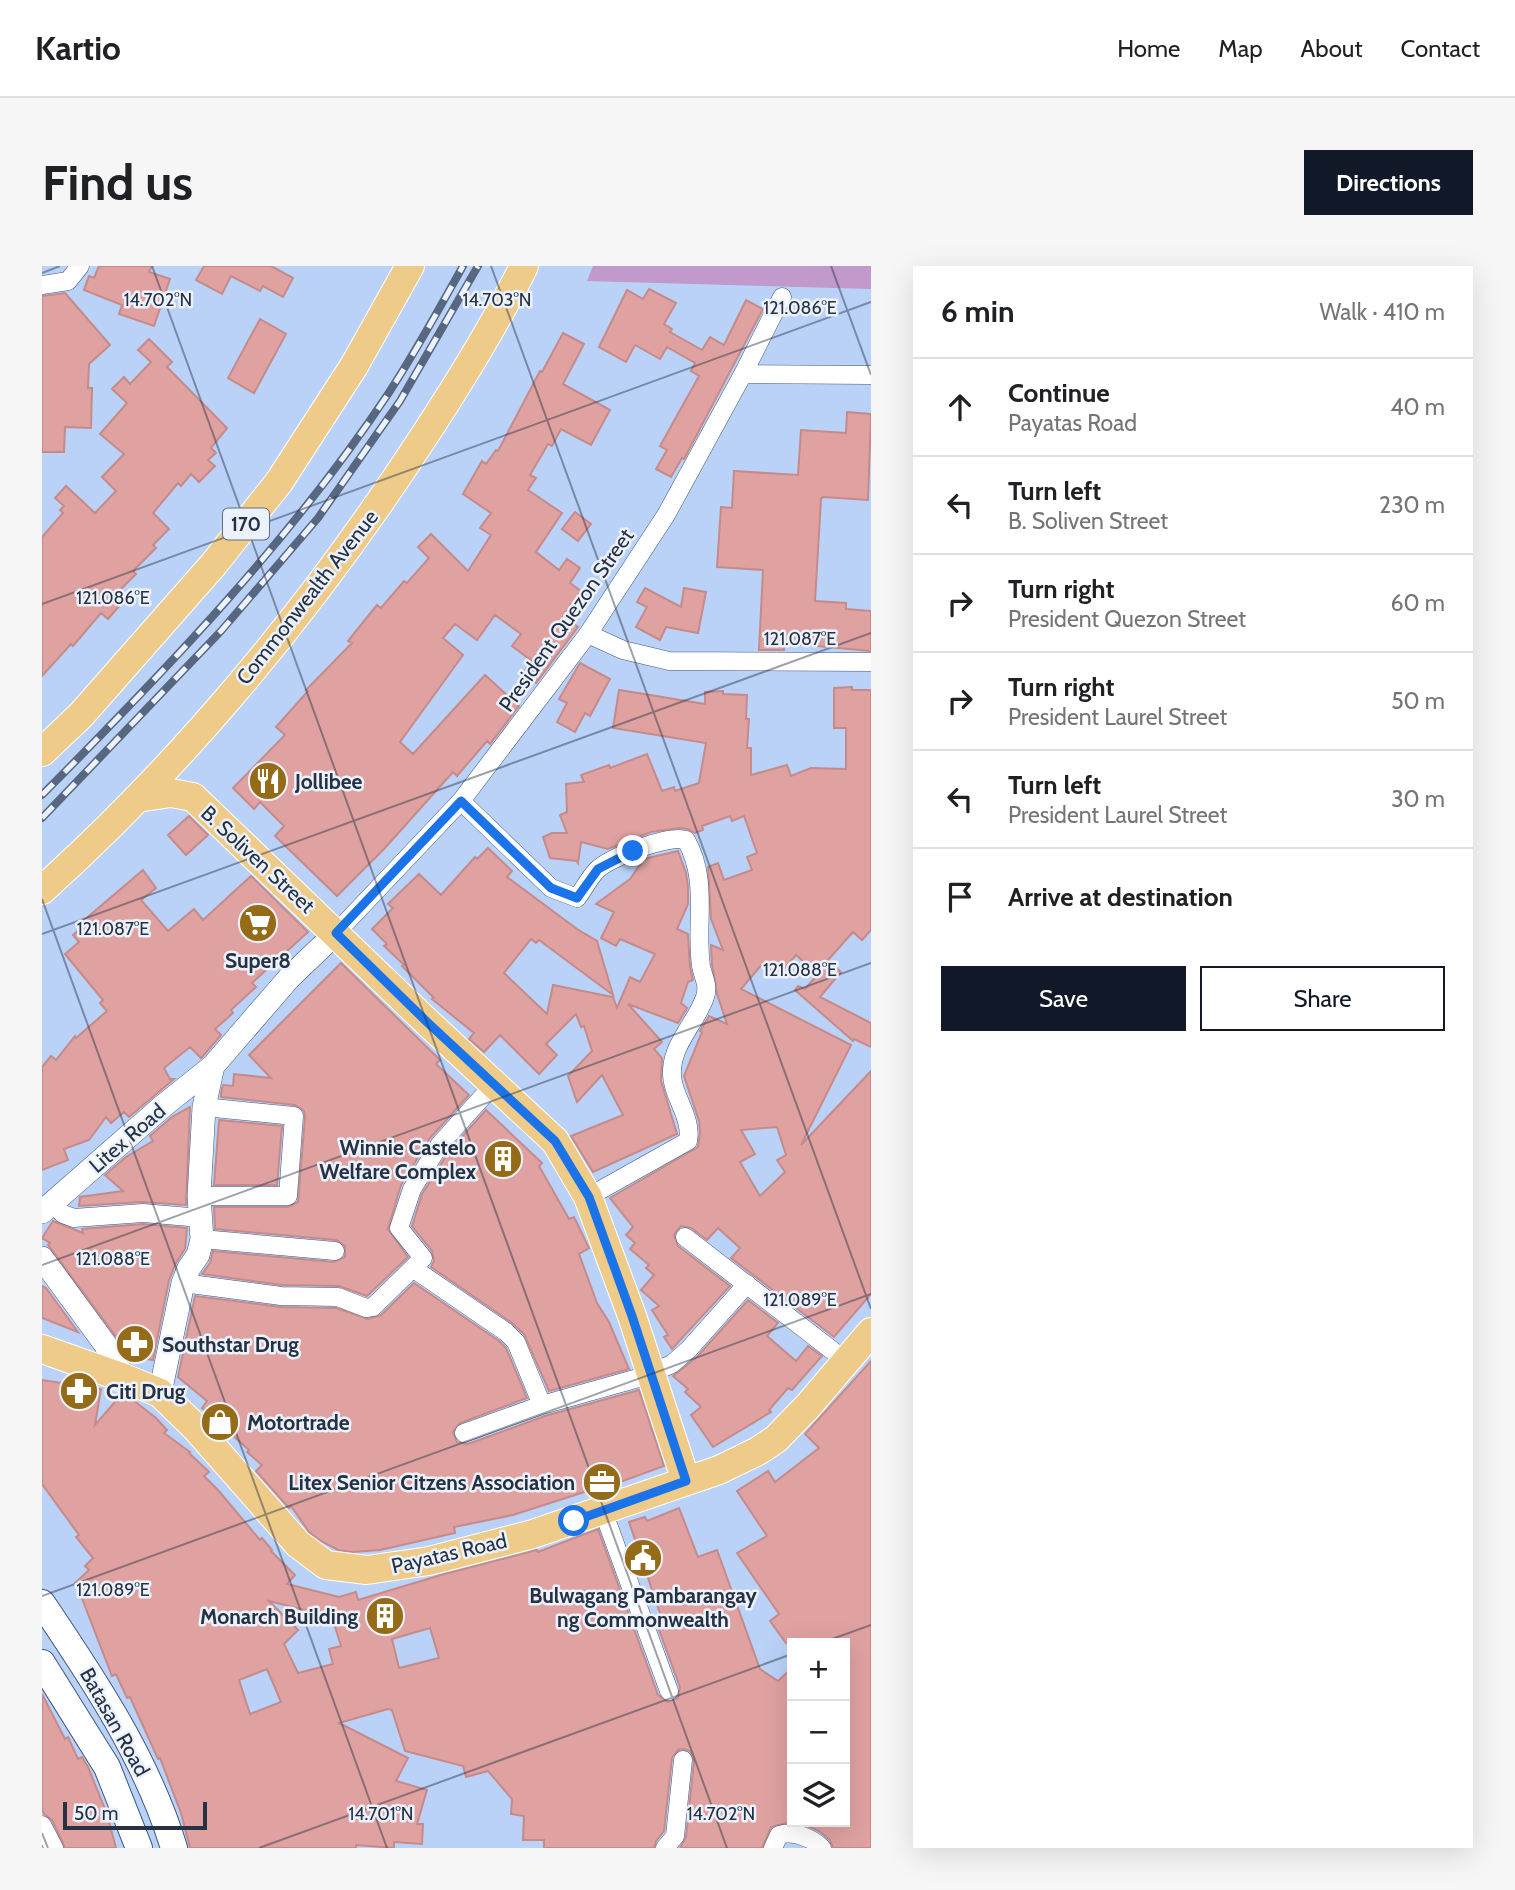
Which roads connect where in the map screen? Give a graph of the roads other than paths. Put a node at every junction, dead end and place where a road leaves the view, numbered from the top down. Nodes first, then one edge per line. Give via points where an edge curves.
1 (80, 266) edge
2 (410, 266) edge
3 (524, 266) edge
4 (42, 285) edge
5 (782, 296) dead end
6 (743, 374) junction
7 (871, 375) edge
8 (588, 634) junction
9 (871, 662) edge
10 (42, 752) edge
11 (137, 798) junction
12 (461, 801) junction
13 (42, 890) edge
14 (336, 933) junction
15 (213, 1066) junction
16 (495, 1083) junction
17 (204, 1107) junction
18 (589, 1197) junction
19 (47, 1208) edge
20 (201, 1218) junction
21 (685, 1237) dead end
22 (335, 1251) dead end
23 (42, 1258) edge
24 (414, 1269) junction
25 (183, 1283) junction
26 (747, 1284) junction
27 (871, 1332) edge
28 (42, 1349) edge
29 (846, 1361) junction
30 (651, 1374) junction
31 (124, 1378) junction
32 (160, 1393) junction
33 (542, 1405) junction
34 (464, 1433) dead end
35 (686, 1481) junction
36 (603, 1511) junction
37 (42, 1604) edge
38 (42, 1663) edge
39 (669, 1691) dead end
40 (683, 1760) dead end
41 (139, 1848) edge
42 (174, 1848) edge
43 (664, 1848) edge
44 (773, 1848) edge
45 (822, 1848) edge

1 - 4 street via 68,281
2 - 10 main road, 170 via 354,366 279,482 213,565 81,715
3 - 11 main road, Commonwealth Avenue via 435,420 355,540 259,663
5 - 6 street, President Quezon Street
6 - 7 street
6 - 8 street, President Quezon Street via 666,515
8 - 9 street via 623,650 669,661
8 - 12 street, President Quezon Street
11 - 13 main road, Commonwealth Avenue
11 - 14 main road, B. Soliven Street via 171,793 193,797
12 - 14 street, President Quezon Street
12 - 18 street via 551,888 577,898 598,869 633,851 673,838 687,840 693,852 699,872 701,967 707,984 671,1074 690,1130 688,1141
14 - 15 street, Litex Road via 289,978
14 - 16 main road, B. Soliven Street
15 - 17 street
15 - 19 street, Litex Road
16 - 18 main road, B. Soliven Street via 555,1141
16 - 24 street via 440,1144 412,1189 399,1228 424,1258
17 - 20 street
17 - 20 street via 294,1116 288,1196
18 - 30 main road, B. Soliven Street
19 - 20 street via 74,1218 143,1213
20 - 22 street
20 - 25 street via 198,1255
21 - 26 street
23 - 31 street
24 - 25 street via 370,1308 338,1297 281,1296
24 - 33 street via 516,1342
25 - 32 street
26 - 29 street
26 - 30 street via 680,1358
27 - 29 main road, Payatas Road
28 - 31 main road, Payatas Road
29 - 35 main road, Payatas Road via 776,1439 748,1456
30 - 33 street
30 - 35 main road, B. Soliven Street
31 - 32 main road, Payatas Road
32 - 36 main road, Payatas Road via 298,1544 326,1565 367,1570 422,1562
33 - 34 street
35 - 36 main road, Payatas Road
36 - 39 street
37 - 42 main road, Batasan Road via 135,1752
38 - 41 main road, Batasan Road via 107,1767
40 - 43 street via 675,1836
44 - 45 street via 779,1835 791,1833

